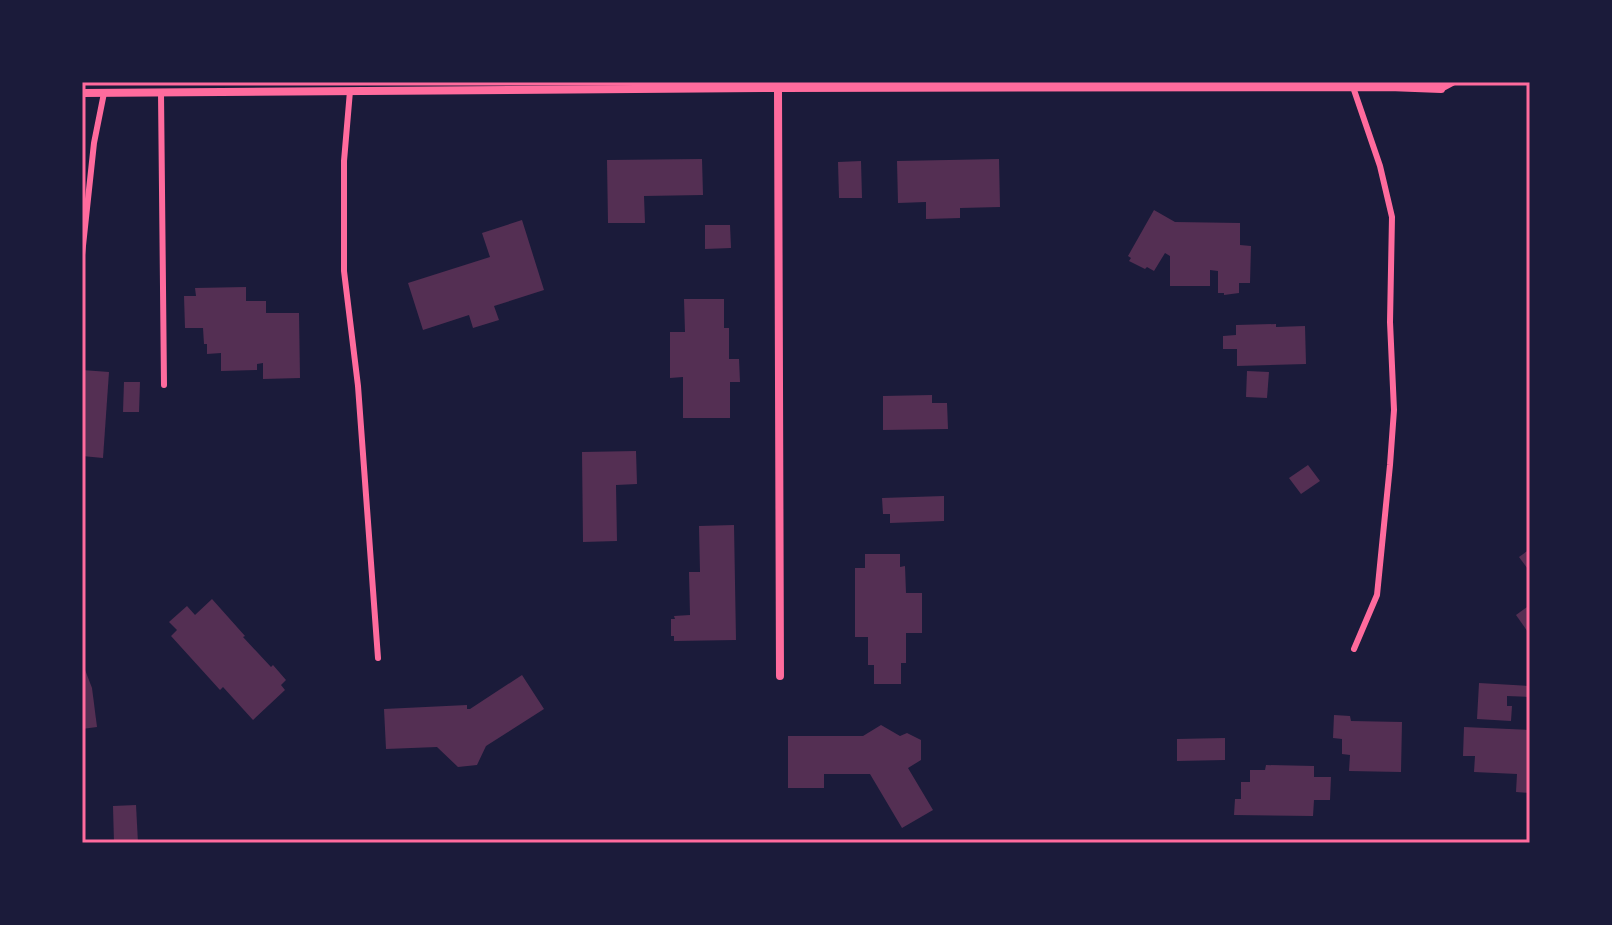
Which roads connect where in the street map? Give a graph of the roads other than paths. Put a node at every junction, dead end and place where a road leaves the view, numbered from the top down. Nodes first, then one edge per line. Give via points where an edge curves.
1 (1454, 82) edge
2 (754, 85) edge
3 (1009, 85) edge
4 (1353, 87) junction
5 (778, 88) junction
6 (1441, 89) joint
7 (350, 91) junction
8 (82, 93) edge
9 (104, 93) junction
10 (161, 93) junction
11 (82, 255) edge
12 (164, 385) dead end
13 (1354, 649) dead end
14 (378, 658) dead end
15 (780, 676) dead end

1 - 6 lane
2 - 5 street
2 - 7 street
3 - 4 street
3 - 5 street
4 - 6 street
4 - 13 lane via 1392,217 1394,410 1377,595
5 - 15 street
7 - 10 street
7 - 14 lane via 344,271
8 - 9 street
9 - 10 street
9 - 11 lane
10 - 12 lane

